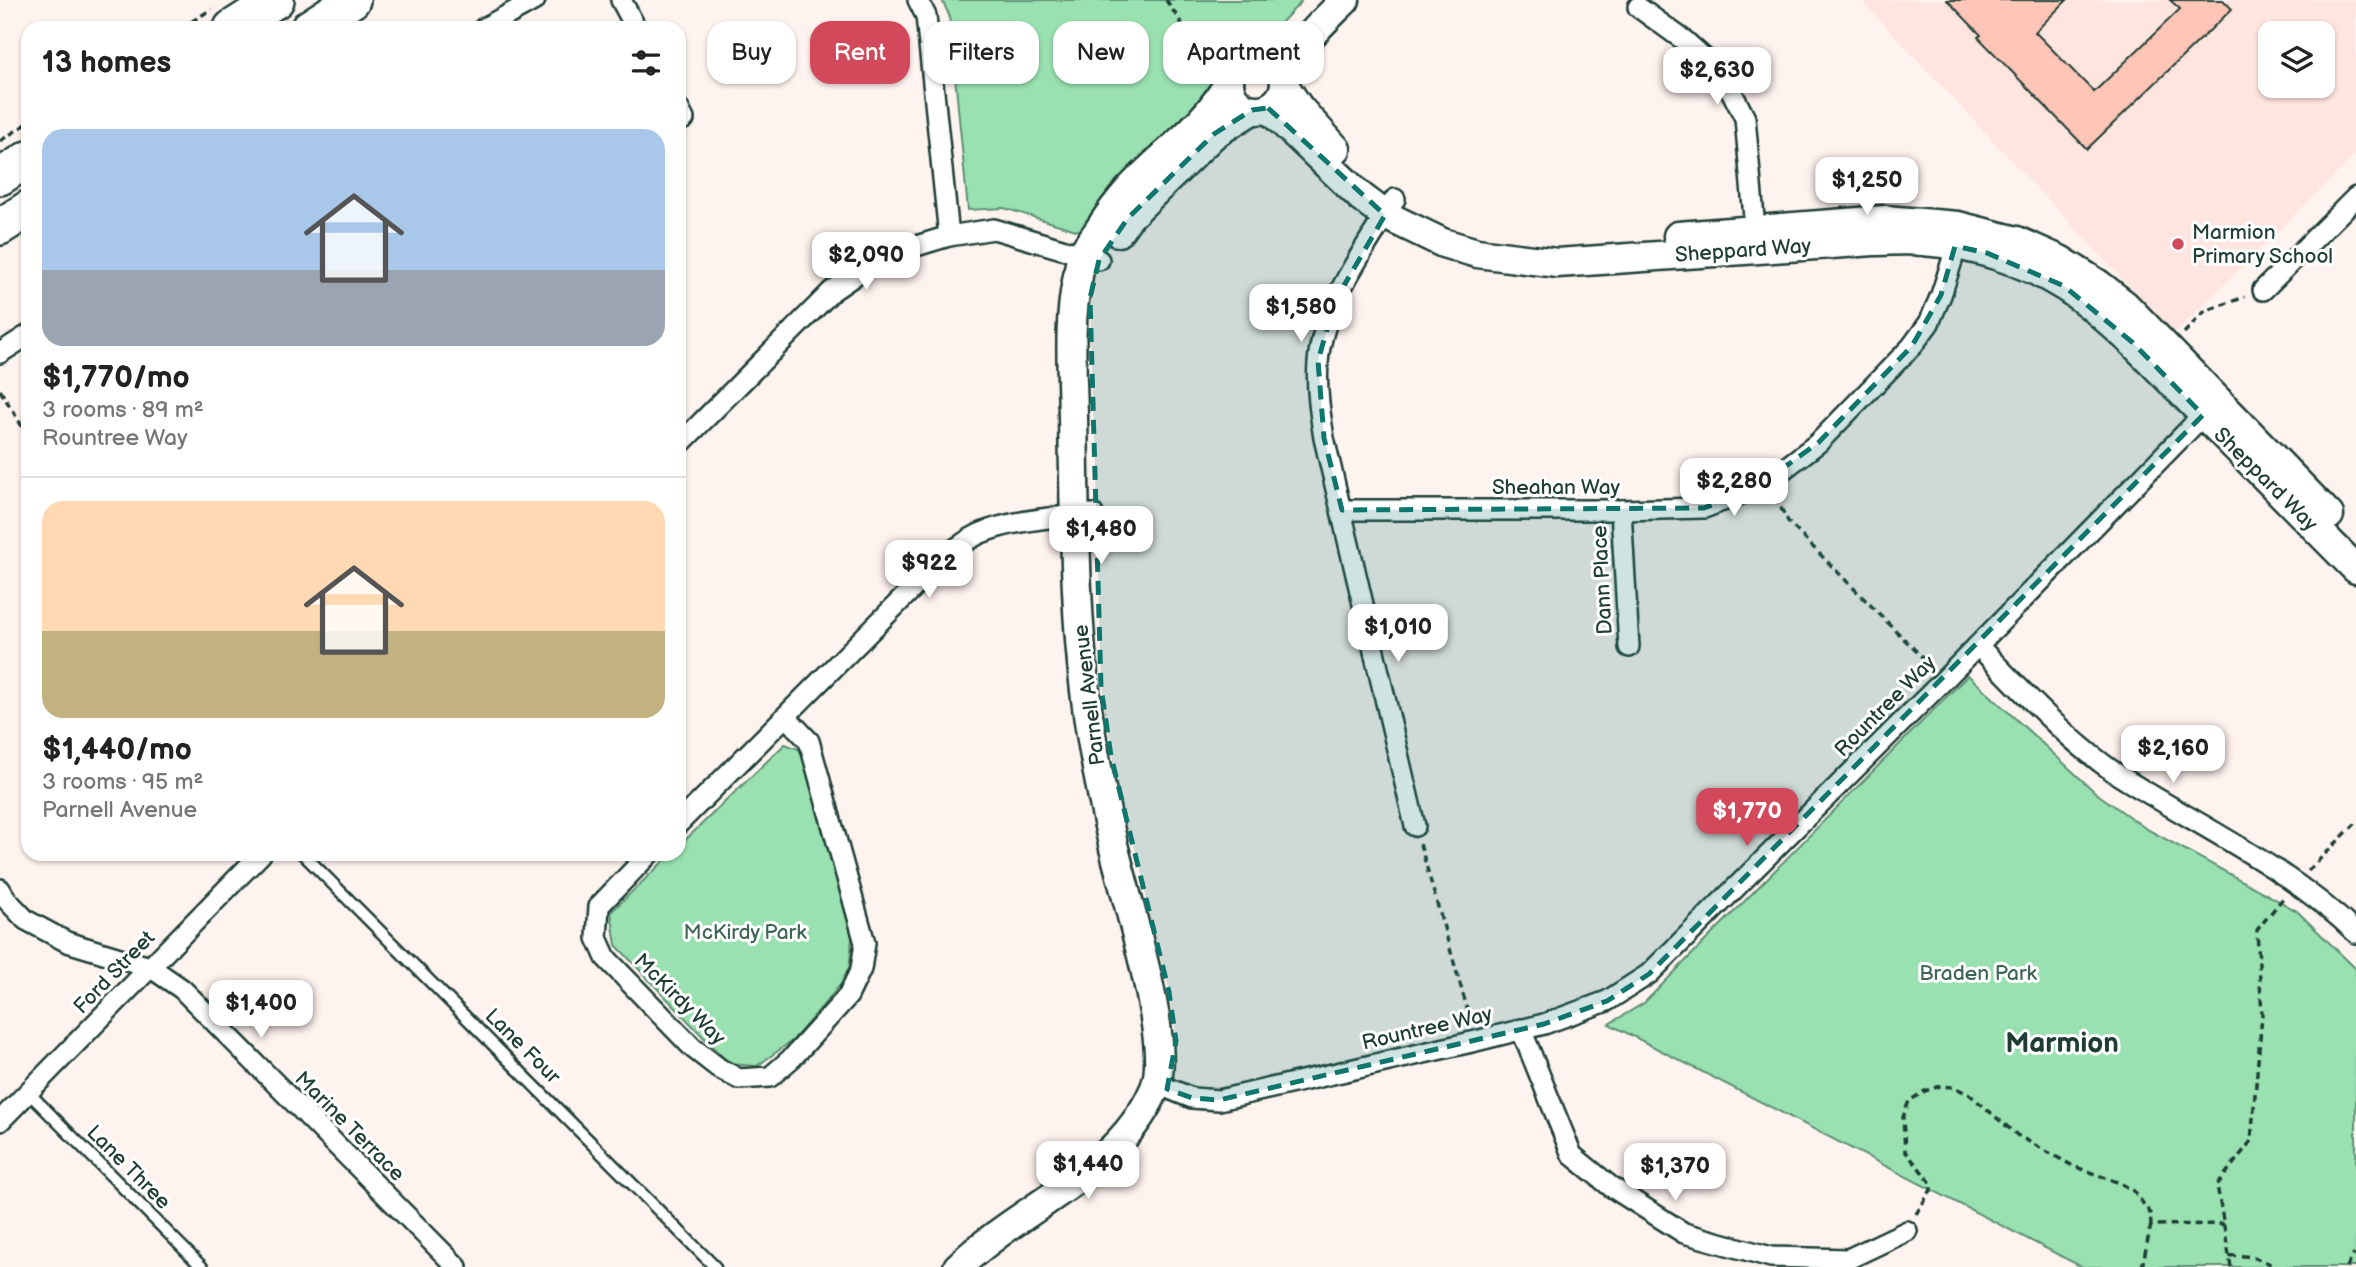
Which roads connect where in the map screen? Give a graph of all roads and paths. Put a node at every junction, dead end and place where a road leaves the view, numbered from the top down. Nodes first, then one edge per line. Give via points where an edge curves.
1 (276, 0) edge
2 (352, 0) edge
3 (535, 0) edge
4 (621, 0) edge
5 (918, 0) edge
6 (1166, 0) edge
7 (1324, 0) edge
8 (1345, 0) edge
9 (1638, 7) dead end
10 (223, 18) edge
11 (320, 21) edge
12 (497, 21) edge
13 (632, 21) edge
14 (1301, 21) edge
15 (1227, 84) edge
16 (1276, 84) edge
17 (1223, 93) junction
18 (1272, 96) junction
19 (21, 128) edge
20 (0, 141) edge
21 (21, 164) edge
22 (0, 177) edge
23 (2356, 197) edge
24 (1390, 207) junction
25 (21, 214) edge
26 (0, 227) edge
27 (1755, 229) junction
28 (949, 236) junction
29 (1956, 236) junction
30 (1091, 258) junction
31 (2263, 290) joint
32 (21, 340) edge
33 (2176, 341) dead end
34 (0, 353) edge
35 (0, 390) edge
36 (2211, 408) junction
37 (21, 424) edge
38 (686, 433) edge
39 (1767, 482) junction
40 (1342, 510) junction
41 (1621, 510) junction
42 (1084, 514) junction
43 (2356, 544) edge
44 (2356, 569) edge
45 (1978, 646) junction
46 (1629, 647) dead end
47 (1945, 679) junction
48 (786, 717) junction
49 (686, 816) edge
50 (2356, 822) edge
51 (1415, 826) joint
52 (254, 861) edge
53 (310, 861) edge
54 (642, 861) edge
55 (2296, 883) junction
56 (0, 889) edge
57 (2356, 933) edge
58 (150, 967) junction
59 (1521, 1029) junction
60 (1476, 1041) junction
61 (1162, 1086) junction
62 (29, 1093) junction
63 (0, 1121) edge
64 (2224, 1224) junction
65 (2151, 1225) junction
66 (1907, 1231) joint
67 (2354, 1254) edge
68 (2229, 1256) junction
69 (202, 1267) edge
70 (457, 1267) edge
71 (715, 1267) edge
72 (958, 1267) edge
73 (984, 1267) edge
74 (2142, 1267) edge
75 (2231, 1267) edge
76 (2276, 1267) edge
77 (2347, 1267) edge

1 - 10 highway
2 - 11 highway
3 - 12 street
4 - 13 street
5 - 28 street via 926,16
6 - 17 path via 1212,68 1200,86
7 - 14 street, Parnell Avenue
8 - 18 street via 1305,39
9 - 27 street via 1723,75 1745,118
15 - 17 street, Parnell Avenue
16 - 18 street
17 - 18 street via 1245,107
17 - 30 street, Parnell Avenue via 1128,191
18 - 24 street, Sheppard Way via 1299,108
18 - 30 street, Parnell Avenue via 1214,134
19 - 20 path
21 - 22 highway
23 - 31 street
24 - 27 street, Sheppard Way via 1500,242 1547,245
24 - 29 street, Sheppard Way via 1443,243 1477,253 1557,263
24 - 40 street via 1335,301 1318,361 1322,424
25 - 26 highway
27 - 29 street, Sheppard Way via 1885,220
28 - 30 street via 994,229
28 - 38 street via 883,256 832,291
29 - 36 street, Sheppard Way via 2017,241 2098,284 2125,306
29 - 39 street, Sheahan Way via 1941,295 1912,346 1818,443
30 - 42 street, Parnell Avenue
31 - 33 path via 2205,311
32 - 34 street
35 - 37 path
36 - 43 street, Sheppard Way
36 - 44 street, Sheppard Way
36 - 45 street, Rountree Way
39 - 41 street, Sheahan Way via 1704,508
39 - 47 path via 1789,523
40 - 41 street, Sheahan Way
40 - 51 street
41 - 46 street, Dann Place
42 - 48 street via 999,527 958,547
42 - 61 street, Parnell Avenue via 1111,756 1169,992 1176,1041
45 - 47 street, Rountree Way
45 - 55 street via 2082,746 2118,774
47 - 59 street, Rountree Way via 1649,974 1608,1001
48 - 49 street
48 - 54 street, McKirdy Way via 809,741 865,943 861,969 848,996 770,1077 739,1080 720,1069 692,1048 606,958 597,938 599,906
50 - 55 path
51 - 60 path
52 - 58 street, Ford Street
53 - 71 lane, Lane Four
55 - 57 street
55 - 64 path via 2257,930 2262,1015 2250,1141 2217,1185
56 - 58 street, Marine Terrace via 26,919 67,942
58 - 62 street, Ford Street
58 - 70 street, Marine Terrace via 182,989
59 - 60 street, Rountree Way
59 - 66 street via 1572,1155 1610,1186 1684,1233 1771,1257 1848,1259
60 - 61 street, Rountree Way via 1219,1100 1192,1098
61 - 72 street, Parnell Avenue via 1097,1166 1024,1213
61 - 73 street, Parnell Avenue via 1150,1128 1123,1162
62 - 63 street, Ford Street
62 - 69 lane, Lane Three
64 - 65 path
64 - 68 path
65 - 66 path via 2150,1213 2134,1191 2073,1166 2017,1135 1969,1094 1940,1086 1909,1101 1903,1117 1905,1151 1931,1183
65 - 74 path
67 - 77 path
68 - 75 path
68 - 76 path via 2260,1259

